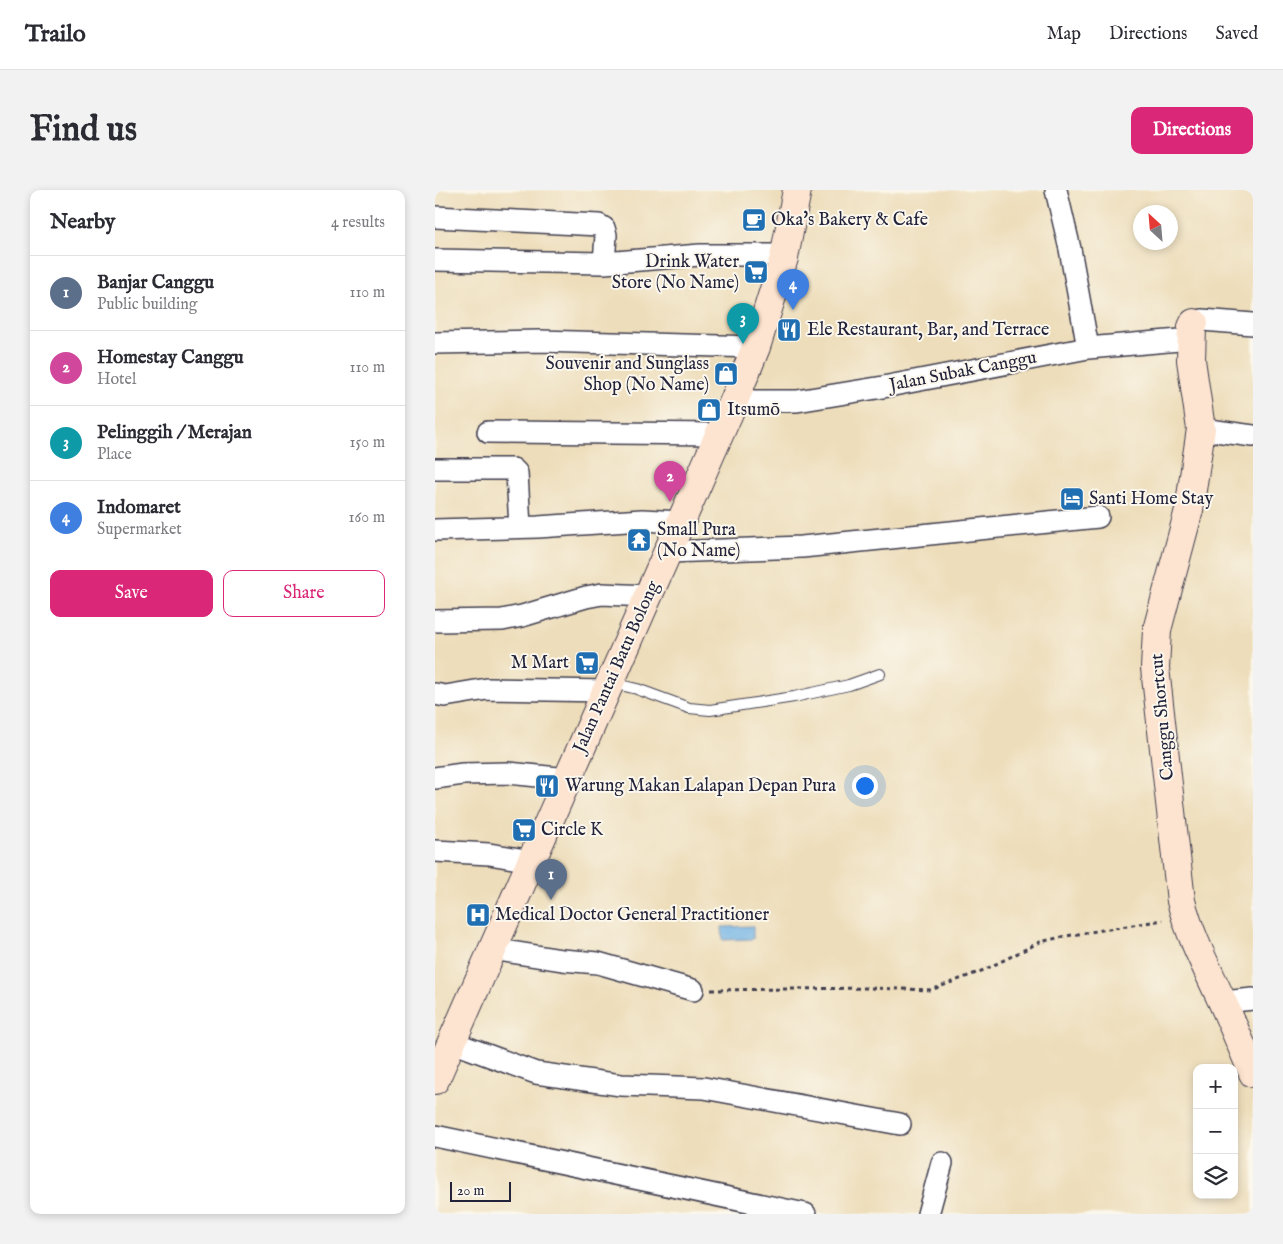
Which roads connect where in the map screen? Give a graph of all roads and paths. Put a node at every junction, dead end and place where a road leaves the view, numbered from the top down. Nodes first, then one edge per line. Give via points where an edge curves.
1 (797, 190) edge
2 (1056, 190) edge
3 (435, 217) edge
4 (784, 258) junction
5 (435, 260) edge
6 (604, 263) junction
7 (1253, 324) edge
8 (1192, 331) junction
9 (435, 343) edge
10 (756, 347) junction
11 (1088, 348) junction
12 (735, 401) junction
13 (1201, 429) junction
14 (488, 432) dead end
15 (720, 434) junction
16 (1253, 436) edge
17 (435, 469) edge
18 (1098, 517) dead end
19 (681, 522) junction
20 (519, 527) junction
21 (435, 530) edge
22 (669, 552) junction
23 (648, 596) junction
24 (435, 621) edge
25 (880, 674) dead end
26 (609, 686) junction
27 (435, 694) edge
28 (435, 778) edge
29 (569, 779) junction
30 (435, 851) edge
31 (532, 861) junction
32 (1185, 916) junction
33 (492, 950) junction
34 (693, 990) joint
35 (1253, 999) edge
36 (1223, 1002) junction
37 (452, 1042) junction
38 (1253, 1073) edge
39 (435, 1080) edge
40 (899, 1124) dead end
41 (435, 1136) edge
42 (942, 1163) dead end
43 (805, 1214) edge
44 (928, 1214) edge

1 - 4 street, Jalan Pantai Batu Bolong
2 - 11 street
3 - 6 street via 599,225 606,235
4 - 6 street via 771,254 701,255
4 - 10 street, Jalan Pantai Batu Bolong
5 - 6 street
7 - 8 street, Jalan Subak Canggu via 1202,320
8 - 11 street, Jalan Subak Canggu
8 - 13 street, Canggu Shortcut via 1191,360
9 - 10 street via 539,341
10 - 12 street, Jalan Pantai Batu Bolong
11 - 12 street, Jalan Subak Canggu via 797,401
12 - 15 street, Jalan Pantai Batu Bolong
13 - 16 street
13 - 32 street, Canggu Shortcut via 1189,510 1157,630 1155,668
14 - 15 street
15 - 19 street, Jalan Pantai Batu Bolong
17 - 20 street via 513,469 517,473
18 - 22 street via 802,547
19 - 20 street via 642,520
19 - 22 street, Jalan Pantai Batu Bolong
20 - 21 street
22 - 23 street, Jalan Pantai Batu Bolong
23 - 24 street via 602,594 502,620
23 - 26 street, Jalan Pantai Batu Bolong
25 - 26 lane via 849,685 794,697 710,710 689,708 637,689
26 - 27 street via 487,689 445,696
26 - 29 street, Jalan Pantai Batu Bolong
28 - 29 street via 508,773
29 - 31 street, Jalan Pantai Batu Bolong
30 - 31 street via 489,854
31 - 33 street, Jalan Pantai Batu Bolong
32 - 34 path via 1040,942 984,970 931,990
32 - 36 street, Canggu Shortcut
33 - 34 street via 598,963
33 - 37 street, Jalan Pantai Batu Bolong
35 - 36 street
36 - 38 street, Canggu Shortcut
37 - 39 street, Jalan Pantai Batu Bolong
37 - 40 street via 536,1072 621,1085 704,1088
41 - 43 street
42 - 44 street

